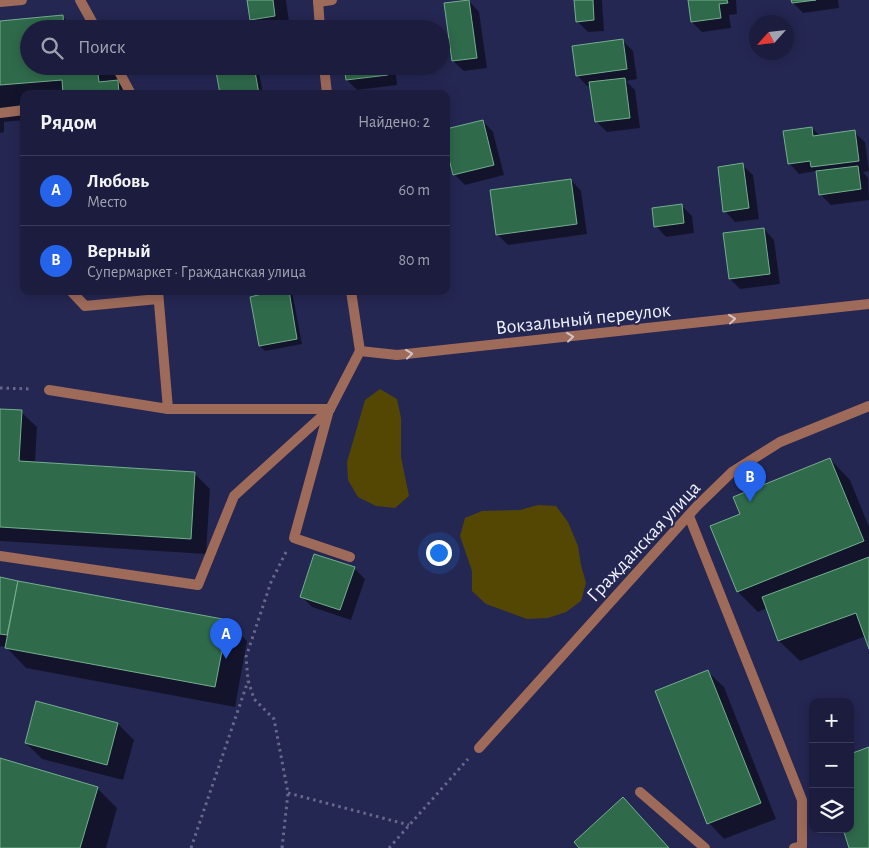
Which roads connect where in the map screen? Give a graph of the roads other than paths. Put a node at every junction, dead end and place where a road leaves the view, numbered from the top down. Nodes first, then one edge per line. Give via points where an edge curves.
1 (22, 0) edge
2 (80, 0) edge
3 (332, 0) edge
4 (318, 1) edge
5 (0, 2) edge
6 (91, 20) edge
7 (319, 20) edge
8 (121, 75) edge
9 (325, 75) edge
10 (129, 90) edge
11 (327, 90) edge
12 (20, 110) edge
13 (0, 113) edge
14 (75, 295) edge
15 (158, 295) edge
16 (353, 295) edge
17 (869, 304) edge
18 (360, 351) junction
19 (50, 390) road end
20 (869, 406) edge
21 (168, 409) junction
22 (330, 409) junction
23 (688, 516) junction
24 (0, 556) edge
25 (350, 557) dead end
26 (479, 748) road end
27 (640, 792) dead end
28 (705, 848) edge
29 (794, 848) edge

1 - 5 street
2 - 6 street
3 - 4 street
4 - 7 street
8 - 10 street
9 - 11 street
12 - 13 street
14 - 15 street via 85,306
15 - 21 street
16 - 18 street
18 -> 17 street, Вокзальный переулок via 396,355
18 - 22 street
19 - 21 street
20 - 23 street, Гражданская улица via 780,442 732,472
21 - 22 street
22 - 24 street via 234,496 198,585
22 - 25 street via 294,538
23 - 26 street, Гражданская улица
23 - 29 street via 802,800 802,846
27 - 28 street

